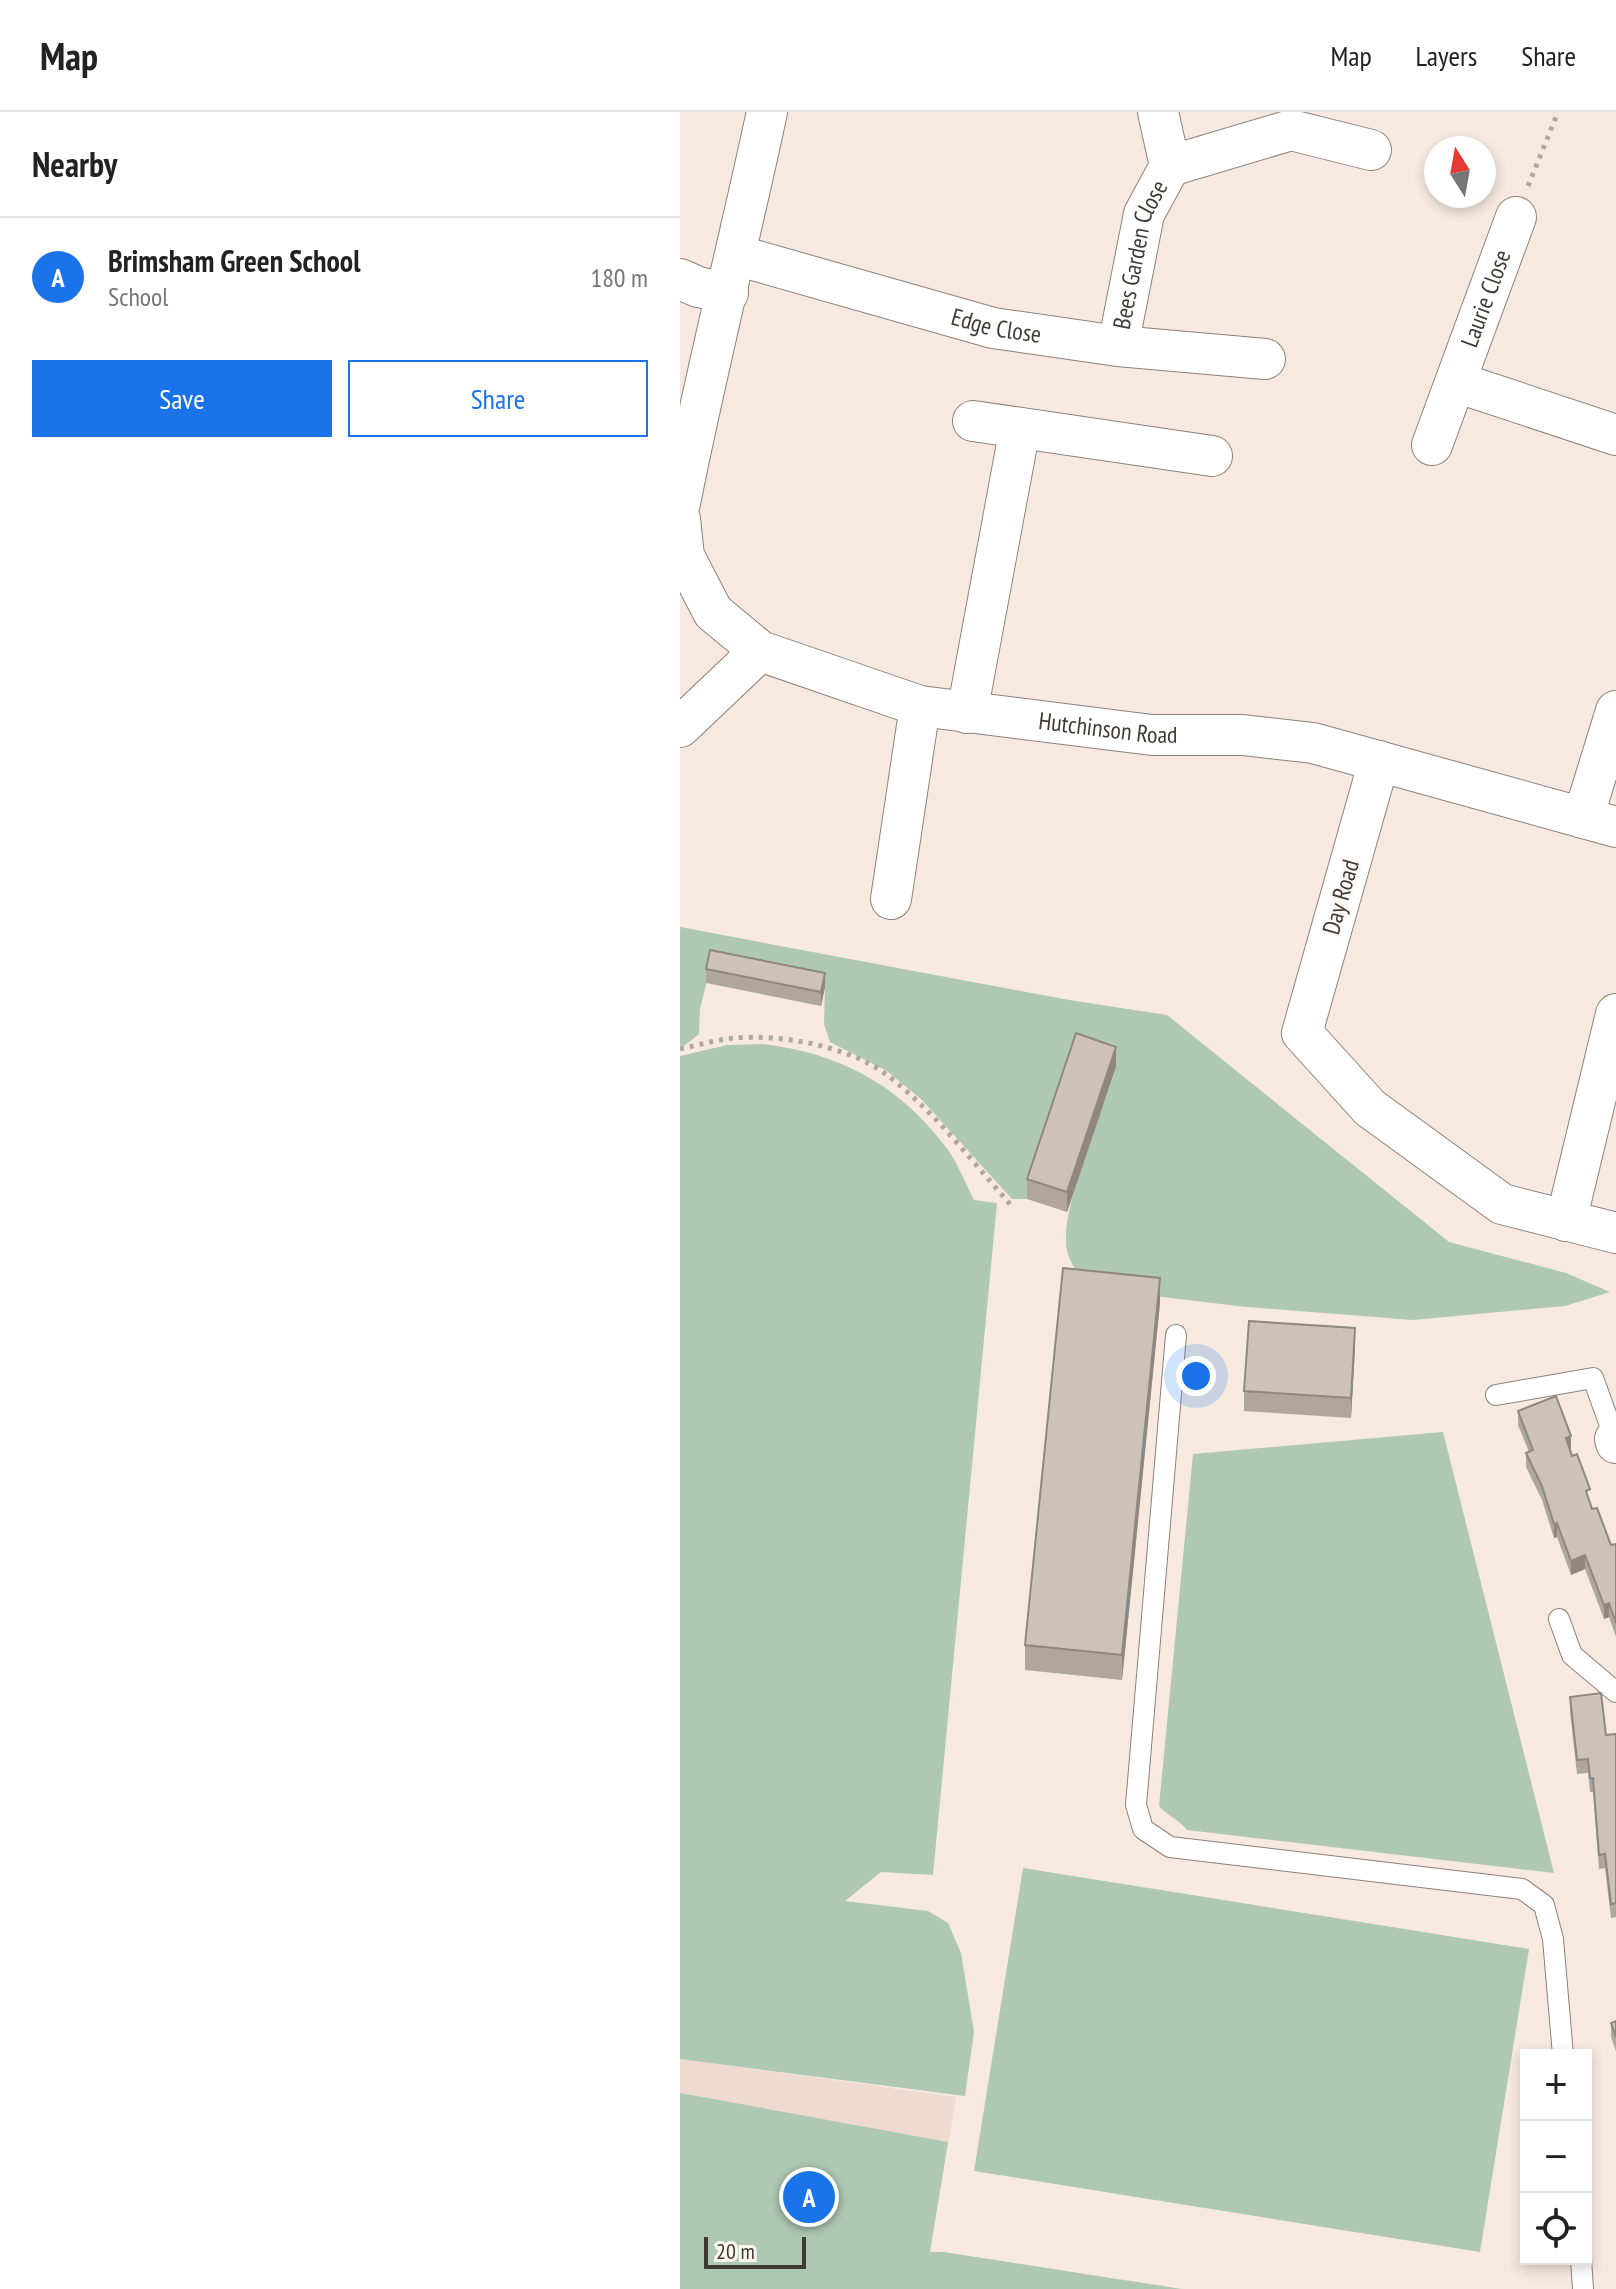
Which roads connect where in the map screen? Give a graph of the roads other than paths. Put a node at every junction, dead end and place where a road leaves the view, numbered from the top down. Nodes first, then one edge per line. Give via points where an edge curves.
1 (767, 112) edge
2 (1158, 112) edge
3 (1371, 150) dead end
4 (1170, 166) junction
5 (1516, 217) road end
6 (736, 255) junction
7 (680, 279) edge
8 (728, 293) junction
9 (1118, 346) junction
10 (1265, 359) dead end
11 (1456, 382) junction
12 (973, 421) dead end
13 (1020, 428) junction
14 (1616, 435) edge
15 (1432, 445) dead end
16 (1212, 456) dead end
17 (680, 503) edge
18 (681, 544) edge
19 (760, 651) junction
20 (920, 706) junction
21 (1616, 711) edge
22 (967, 713) junction
23 (680, 727) edge
24 (1379, 761) junction
25 (1600, 822) edge
26 (891, 899) dead end
27 (1616, 1014) edge
28 (1566, 1221) junction
29 (1616, 1233) edge
30 (1176, 1335) dead end
31 (1496, 1395) dead end
32 (1615, 1441) edge
33 (1559, 1619) dead end
34 (1616, 1692) edge
35 (1562, 2049) edge
36 (1581, 2265) edge
37 (1583, 2289) edge

1 - 6 street
2 - 4 street, Bees Garden Close
3 - 4 street, Bees Garden Close via 1291,130
4 - 9 street, Bees Garden Close via 1144,214
5 - 11 street, Laurie Close
6 - 8 street
6 - 9 street, Edge Close via 993,328
7 - 8 street
8 - 17 street
9 - 10 street, Edge Close
11 - 14 street
11 - 15 street, Laurie Close
12 - 13 street
13 - 16 street
13 - 22 street
18 - 19 street, Hutchinson Road via 713,612
19 - 20 street, Hutchinson Road
19 - 23 street
20 - 22 street, Hutchinson Road
20 - 26 street
21 - 25 street
22 - 24 street, Hutchinson Road via 1152,735 1243,735 1313,743
24 - 25 street, Hutchinson Road
24 - 28 street, Day Road via 1302,1033 1370,1108 1502,1204
27 - 28 street
28 - 29 street
30 - 35 lane via 1136,1805 1143,1829 1170,1847 1522,1889 1544,1905 1553,1939
31 - 32 lane via 1593,1378
33 - 34 lane via 1572,1655
36 - 37 lane

